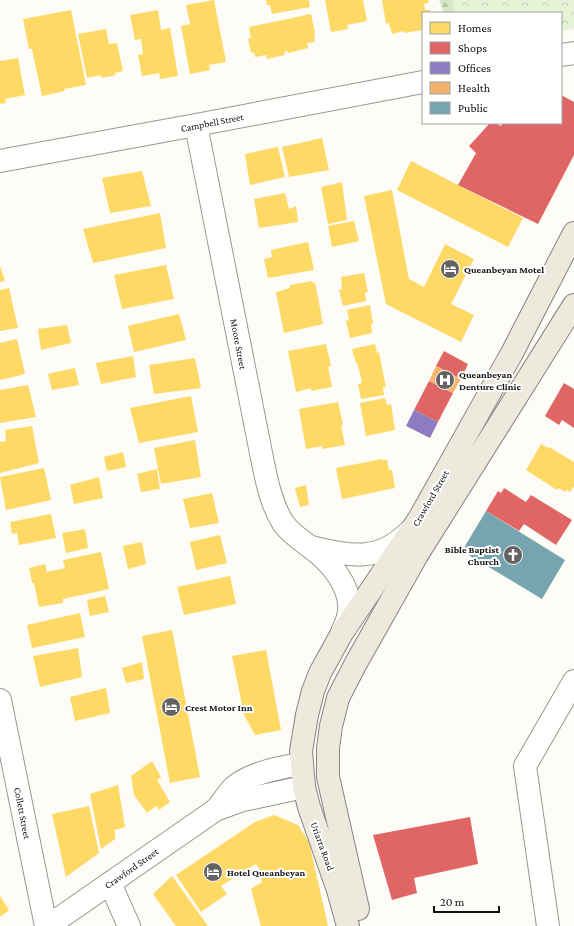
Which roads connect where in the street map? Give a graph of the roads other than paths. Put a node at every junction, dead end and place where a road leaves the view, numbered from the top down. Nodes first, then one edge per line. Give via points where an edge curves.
1 (574, 52) edge
2 (562, 55) edge
3 (422, 82) edge
4 (196, 125) junction
5 (0, 161) edge
6 (574, 233) edge
7 (574, 305) edge
8 (419, 519) junction
9 (311, 547) junction
10 (342, 633) junction
11 (574, 681) edge
12 (0, 700) edge
13 (302, 764) junction
14 (328, 771) junction
15 (304, 787) junction
16 (214, 811) junction
17 (110, 883) junction
18 (47, 926) edge
19 (129, 926) edge
20 (348, 926) edge
21 (362, 926) edge
22 (548, 926) edge

1 - 2 street
3 - 4 street, Campbell Street
4 - 5 street, Campbell Street
4 - 9 street, Moore Street via 268,483 274,505 284,523 297,538
6 - 8 main road, Crawford Street via 512,353
7 - 14 main road, Crawford Street via 436,524 342,688 334,712 328,748
8 - 9 street, Moore Street via 398,541 374,553 346,555
8 - 10 main road, Crawford Street
9 - 10 street, Moore Street via 337,574 346,592 349,612
10 - 13 main road, Crawford Street via 313,691 302,742
11 - 22 street via 525,766
12 - 18 street, Collett Street
13 - 14 main road, Crawford Street
13 - 15 main road, Uriarra Road
13 - 16 street, Crawford Street via 263,773 240,783
14 - 15 main road, Crawford Street
14 - 21 main road, Uriarra Road
15 - 16 street, Crawford Street via 243,800
15 - 20 main road, Uriarra Road
16 - 17 street, Crawford Street
17 - 18 street, Crawford Street
17 - 19 street

